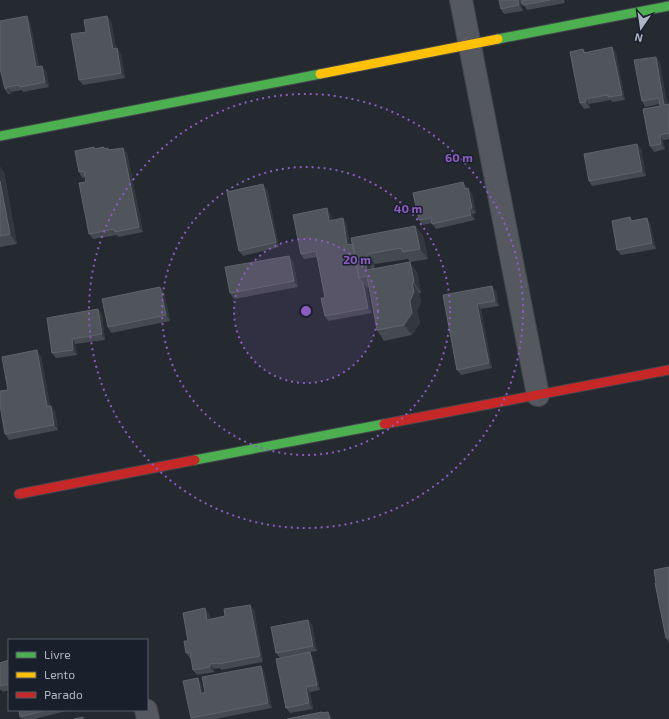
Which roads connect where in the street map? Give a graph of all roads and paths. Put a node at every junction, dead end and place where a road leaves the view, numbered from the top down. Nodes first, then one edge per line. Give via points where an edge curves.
1 (461, 0) edge
2 (669, 6) edge
3 (470, 45) junction
4 (0, 136) edge
5 (669, 370) edge
6 (538, 396) junction
7 (19, 494) dead end

1 - 3 street
2 - 3 street
3 - 4 street
3 - 6 street
5 - 6 street
6 - 7 street

